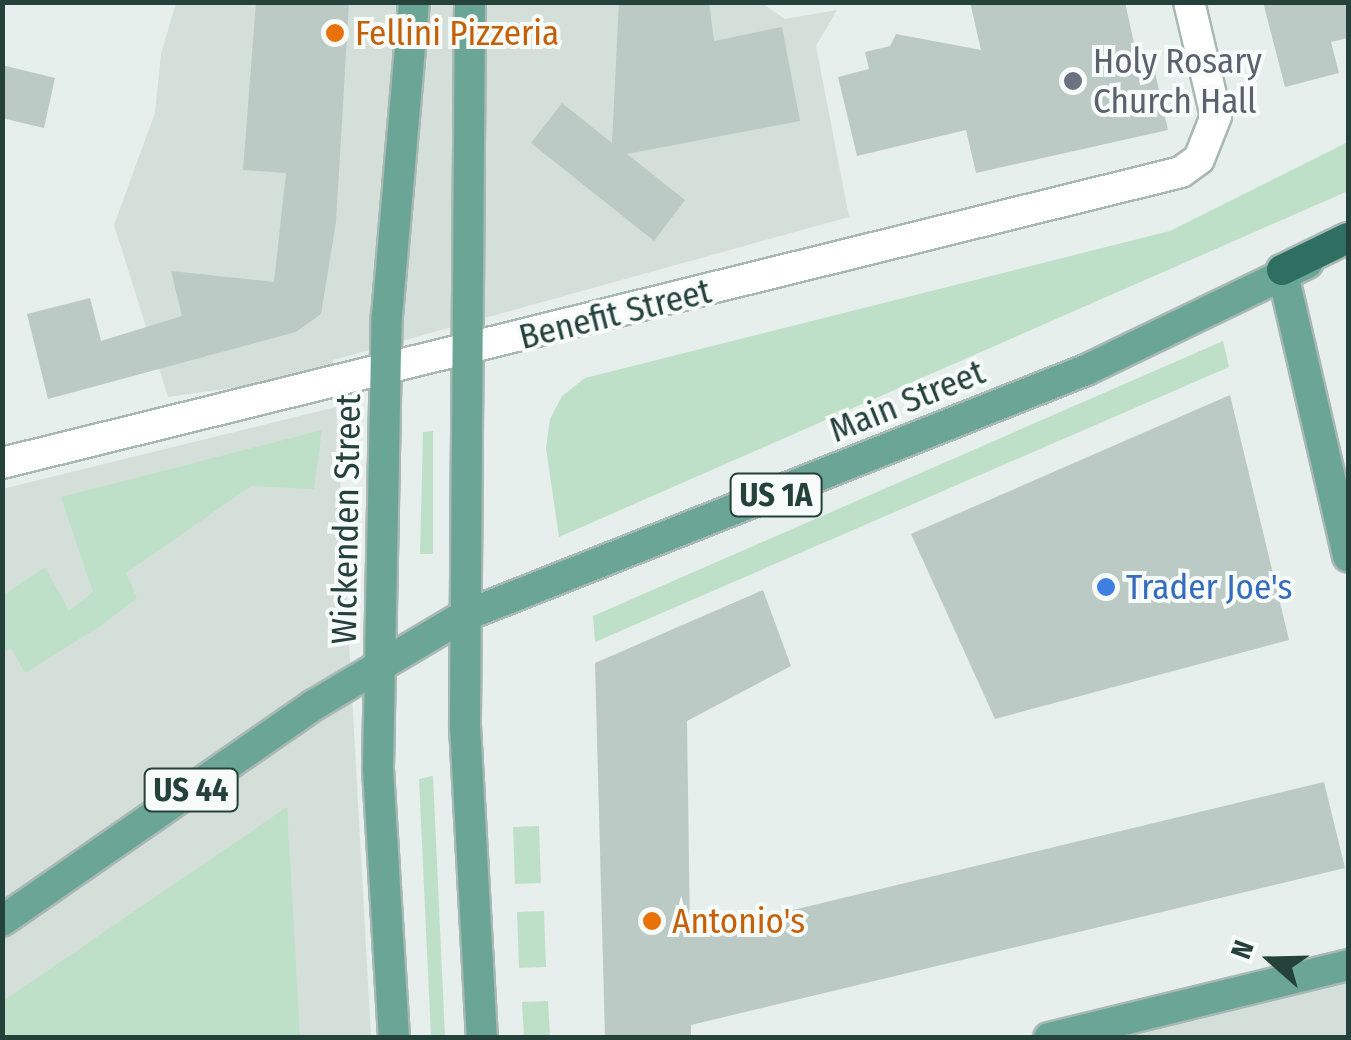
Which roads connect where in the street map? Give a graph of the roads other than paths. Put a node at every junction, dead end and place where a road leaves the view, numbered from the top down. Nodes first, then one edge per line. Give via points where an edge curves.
1 (414, 2) edge
2 (470, 2) edge
3 (1189, 2) edge
4 (1348, 238) edge
5 (1348, 252) edge
6 (1282, 270) junction
7 (464, 350) junction
8 (386, 369) junction
9 (2, 463) edge
10 (1348, 556) edge
11 (464, 616) junction
12 (381, 662) junction
13 (2, 921) edge
14 (1348, 965) edge
15 (394, 1038) edge
16 (482, 1038) edge
17 (1049, 1038) edge

1 - 8 main road, Wickenden Street
2 - 7 main road
3 - 7 street, Benefit Street via 1214,94 1212,139 1200,160 1181,172
4 - 6 highway, US 1A
5 - 6 main road, Main Street
6 - 10 main road
6 - 11 main road, Main Street / US 1A via 1086,370
7 - 8 street, Benefit Street
7 - 11 main road
8 - 9 street, Benefit Street
8 - 12 main road, Wickenden Street
11 - 12 main road, Main Street / US 1A
11 - 16 main road
12 - 13 main road, US 44
12 - 15 main road, Wickenden Street via 378,767
14 - 17 main road

